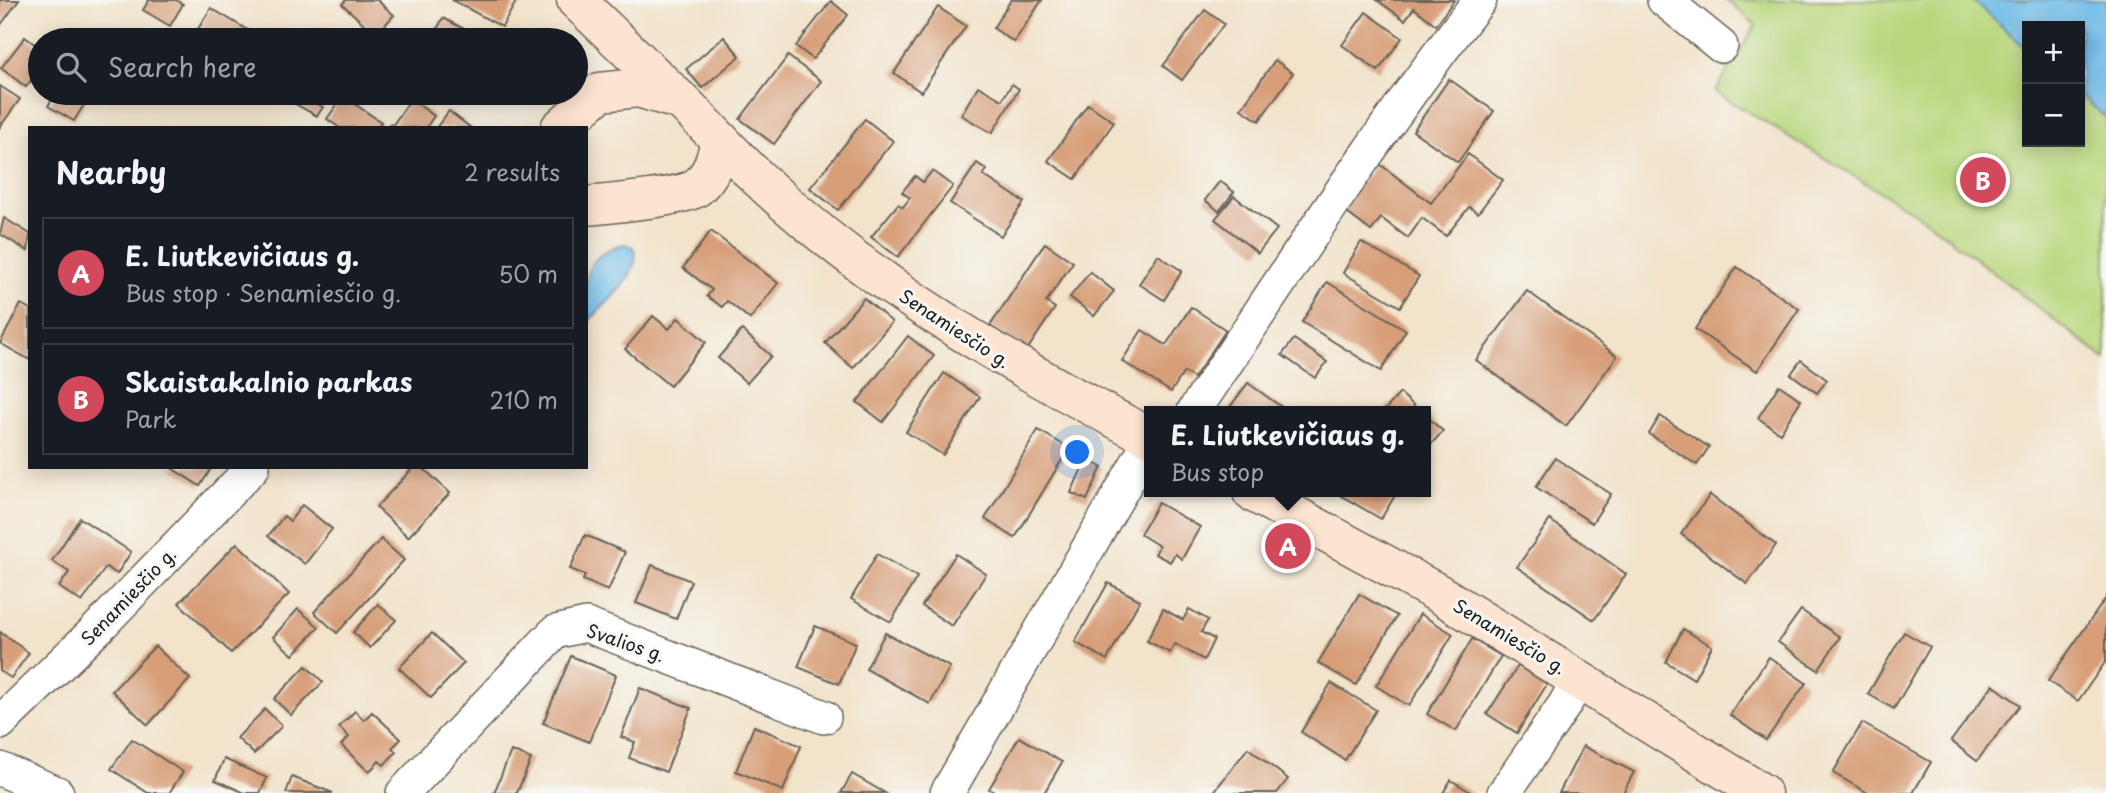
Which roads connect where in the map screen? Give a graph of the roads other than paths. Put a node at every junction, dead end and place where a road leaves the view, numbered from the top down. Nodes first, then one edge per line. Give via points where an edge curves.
1 (576, 0) edge
2 (1480, 0) edge
3 (1664, 0) edge
4 (606, 30) junction
5 (1721, 46) dead end
6 (600, 92) junction
7 (681, 101) junction
8 (588, 103) edge
9 (586, 105) edge
10 (562, 126) edge
11 (720, 139) junction
12 (693, 190) junction
13 (775, 194) junction
14 (588, 206) edge
15 (1197, 406) edge
16 (1144, 436) edge
17 (1144, 449) edge
18 (251, 469) edge
19 (1261, 497) edge
20 (1579, 678) junction
21 (824, 716) dead end
22 (0, 723) edge
23 (0, 769) edge
24 (57, 793) edge
25 (403, 793) edge
26 (947, 793) edge
27 (1504, 793) edge
28 (1762, 793) edge

1 - 4 main road, Senamiesčio g.
2 - 15 street via 1328,210
3 - 5 street
4 - 6 main road via 606,71
4 - 7 main road, Senamiesčio g.
6 - 7 main road via 638,88
6 - 8 main road
7 - 11 main road, Senamiesčio g.
9 - 10 main road
11 - 12 main road via 716,162
11 - 13 main road, Senamiesčio g.
12 - 13 main road
12 - 14 main road
13 - 16 main road, Senamiesčio g. via 837,246 944,323 1018,369
17 - 26 street
18 - 22 street, Senamiesčio g.
19 - 20 main road, Senamiesčio g. via 1436,592
20 - 27 street
20 - 28 main road, Senamiesčio g.
21 - 25 street, Svalios g. via 586,625 570,627 555,632
23 - 24 street

